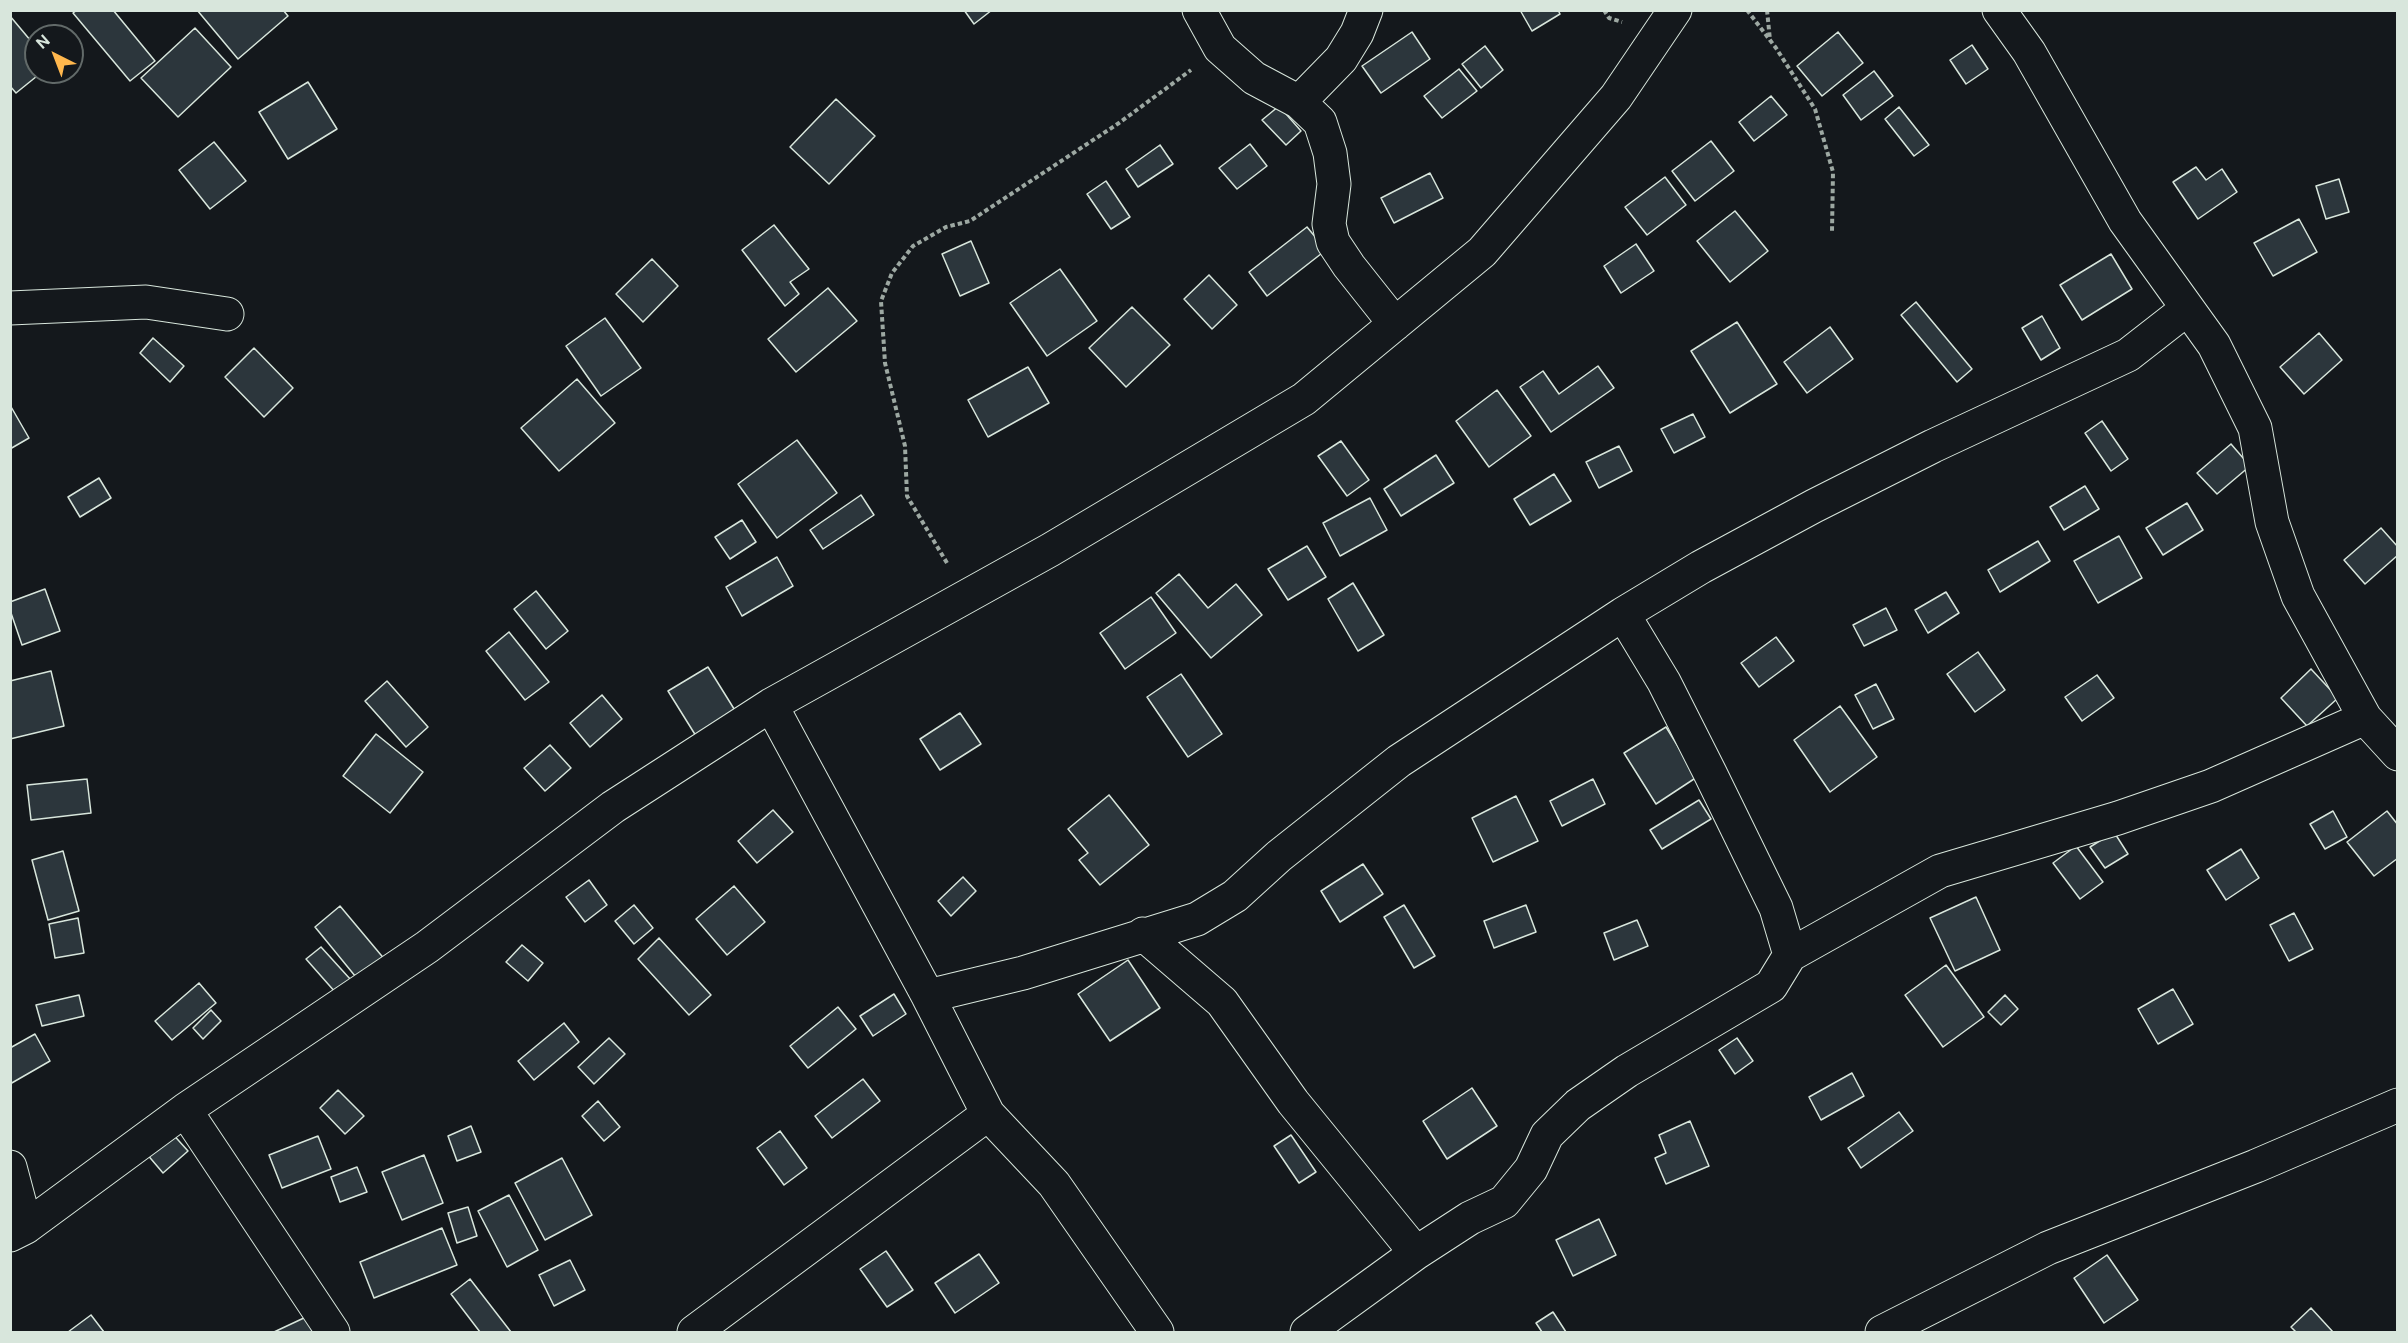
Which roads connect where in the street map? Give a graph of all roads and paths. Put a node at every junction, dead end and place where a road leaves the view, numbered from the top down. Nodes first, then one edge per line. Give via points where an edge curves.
1 (1198, 10) edge
2 (1366, 10) edge
3 (1675, 10) edge
4 (1747, 10) edge
5 (1767, 10) edge
6 (1999, 10) edge
7 (1770, 40) junction
8 (1220, 48) junction
9 (1299, 102) junction
10 (1832, 231) dead end
11 (10, 308) edge
12 (2187, 309) junction
13 (227, 314) dead end
14 (1395, 324) junction
15 (969, 596) junction
16 (1623, 614) junction
17 (771, 705) junction
18 (2365, 718) junction
19 (2397, 754) edge
20 (1143, 934) junction
21 (1790, 955) junction
22 (928, 996) junction
23 (2397, 1105) edge
24 (185, 1110) junction
25 (988, 1114) junction
26 (10, 1167) edge
27 (18, 1231) edge
28 (1416, 1253) junction
29 (333, 1332) edge
30 (694, 1332) edge
31 (1158, 1332) edge
32 (1307, 1332) edge
33 (1882, 1332) edge

1 - 8 street
2 - 9 street via 1341,58
3 - 14 street via 1616,97 1482,252
4 - 7 path
5 - 7 path
6 - 12 street via 2029,52 2125,221
7 - 10 path via 1815,109 1833,172
8 - 9 street via 1254,78
8 - 15 path via 1119,123 970,221 946,226 913,246 892,273 881,301 885,363 905,446 907,496
9 - 14 street via 1320,122 1330,153 1334,184 1329,224 1333,242
11 - 13 street via 146,302
12 - 16 street via 2128,355 1814,506
12 - 18 street via 2214,345 2255,428 2271,522 2298,596
14 - 15 street via 1304,399
15 - 17 street
16 - 20 street via 1399,761 1235,896 1197,919
16 - 21 street via 1664,682 1715,783 1776,909
17 - 22 street
17 - 24 street via 613,807 427,947
18 - 19 street
18 - 21 street via 2211,786 1940,871
20 - 22 street via 1023,973
20 - 28 street via 1222,1002 1293,1102
21 - 28 street via 1771,986 1578,1105 1548,1135 1531,1169 1504,1202 1470,1218
22 - 25 street
23 - 33 street via 2048,1248
24 - 27 street
24 - 29 street
25 - 30 street
25 - 31 street via 1054,1184
26 - 27 street
28 - 32 street

